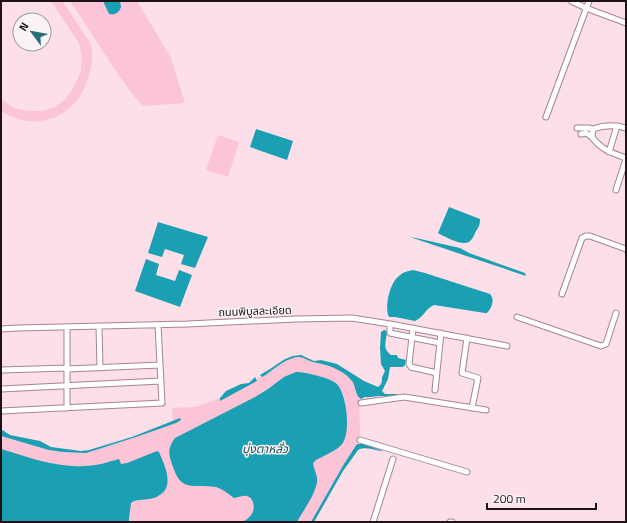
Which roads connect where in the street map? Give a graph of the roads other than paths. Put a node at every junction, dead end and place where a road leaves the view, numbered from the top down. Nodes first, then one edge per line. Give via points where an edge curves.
1 (571, 1) edge
2 (589, 1) edge
3 (586, 8) junction
4 (626, 23) edge
5 (546, 117) dead end
6 (617, 126) junction
7 (577, 128) dead end
8 (626, 128) edge
9 (594, 129) junction
10 (580, 134) dead end
11 (592, 137) junction
12 (609, 152) junction
13 (626, 158) edge
14 (616, 190) dead end
15 (626, 249) edge
16 (562, 294) dead end
17 (616, 313) dead end
18 (517, 316) dead end
19 (158, 324) junction
20 (390, 324) junction
21 (99, 326) junction
22 (67, 327) junction
23 (413, 328) junction
24 (1, 329) edge
25 (441, 333) junction
26 (412, 337) junction
27 (467, 338) junction
28 (440, 342) junction
29 (507, 346) dead end
30 (160, 365) junction
31 (100, 368) junction
32 (67, 369) junction
33 (1, 370) edge
34 (437, 373) junction
35 (161, 381) junction
36 (67, 386) junction
37 (1, 389) edge
38 (435, 390) dead end
39 (361, 403) dead end
40 (67, 408) junction
41 (472, 408) junction
42 (486, 410) dead end
43 (1, 411) edge
44 (360, 440) dead end
45 (393, 459) dead end
46 (467, 472) dead end
47 (373, 522) edge

1 - 3 street
2 - 3 street
3 - 4 street
3 - 5 street
6 - 8 street
6 - 9 street
6 - 12 street
7 - 9 street
9 - 11 street
10 - 11 street via 586,133
11 - 12 street via 599,146
12 - 13 street
13 - 14 street
15 - 16 street via 590,236 582,238
17 - 18 street via 606,344 601,346
19 - 20 street, ถนนพิบูลละเอียด via 352,318
19 - 21 street, ถนนพิบูลละเอียด
19 - 30 street
20 - 23 street, ถนนพิบูลละเอียด
20 - 26 street via 390,333
21 - 22 street, ถนนพิบูลละเอียด
21 - 31 street
22 - 24 street, ถนนพิบูลละเอียด
22 - 32 street
23 - 25 street, ถนนพิบูลละเอียด
23 - 26 street
25 - 27 street, ถนนพิบูลละเอียด
25 - 28 street
26 - 28 street
26 - 34 street via 409,364
27 - 29 street, ถนนพิบูลละเอียด
27 - 41 street via 462,373 478,378
28 - 34 street
30 - 31 street
30 - 35 street
31 - 32 street
32 - 33 street
32 - 36 street
34 - 38 street
35 - 36 street
35 - 40 street via 162,403
36 - 37 street
36 - 40 street
39 - 41 street via 404,397
40 - 43 street
41 - 42 street
44 - 46 street
45 - 47 street

